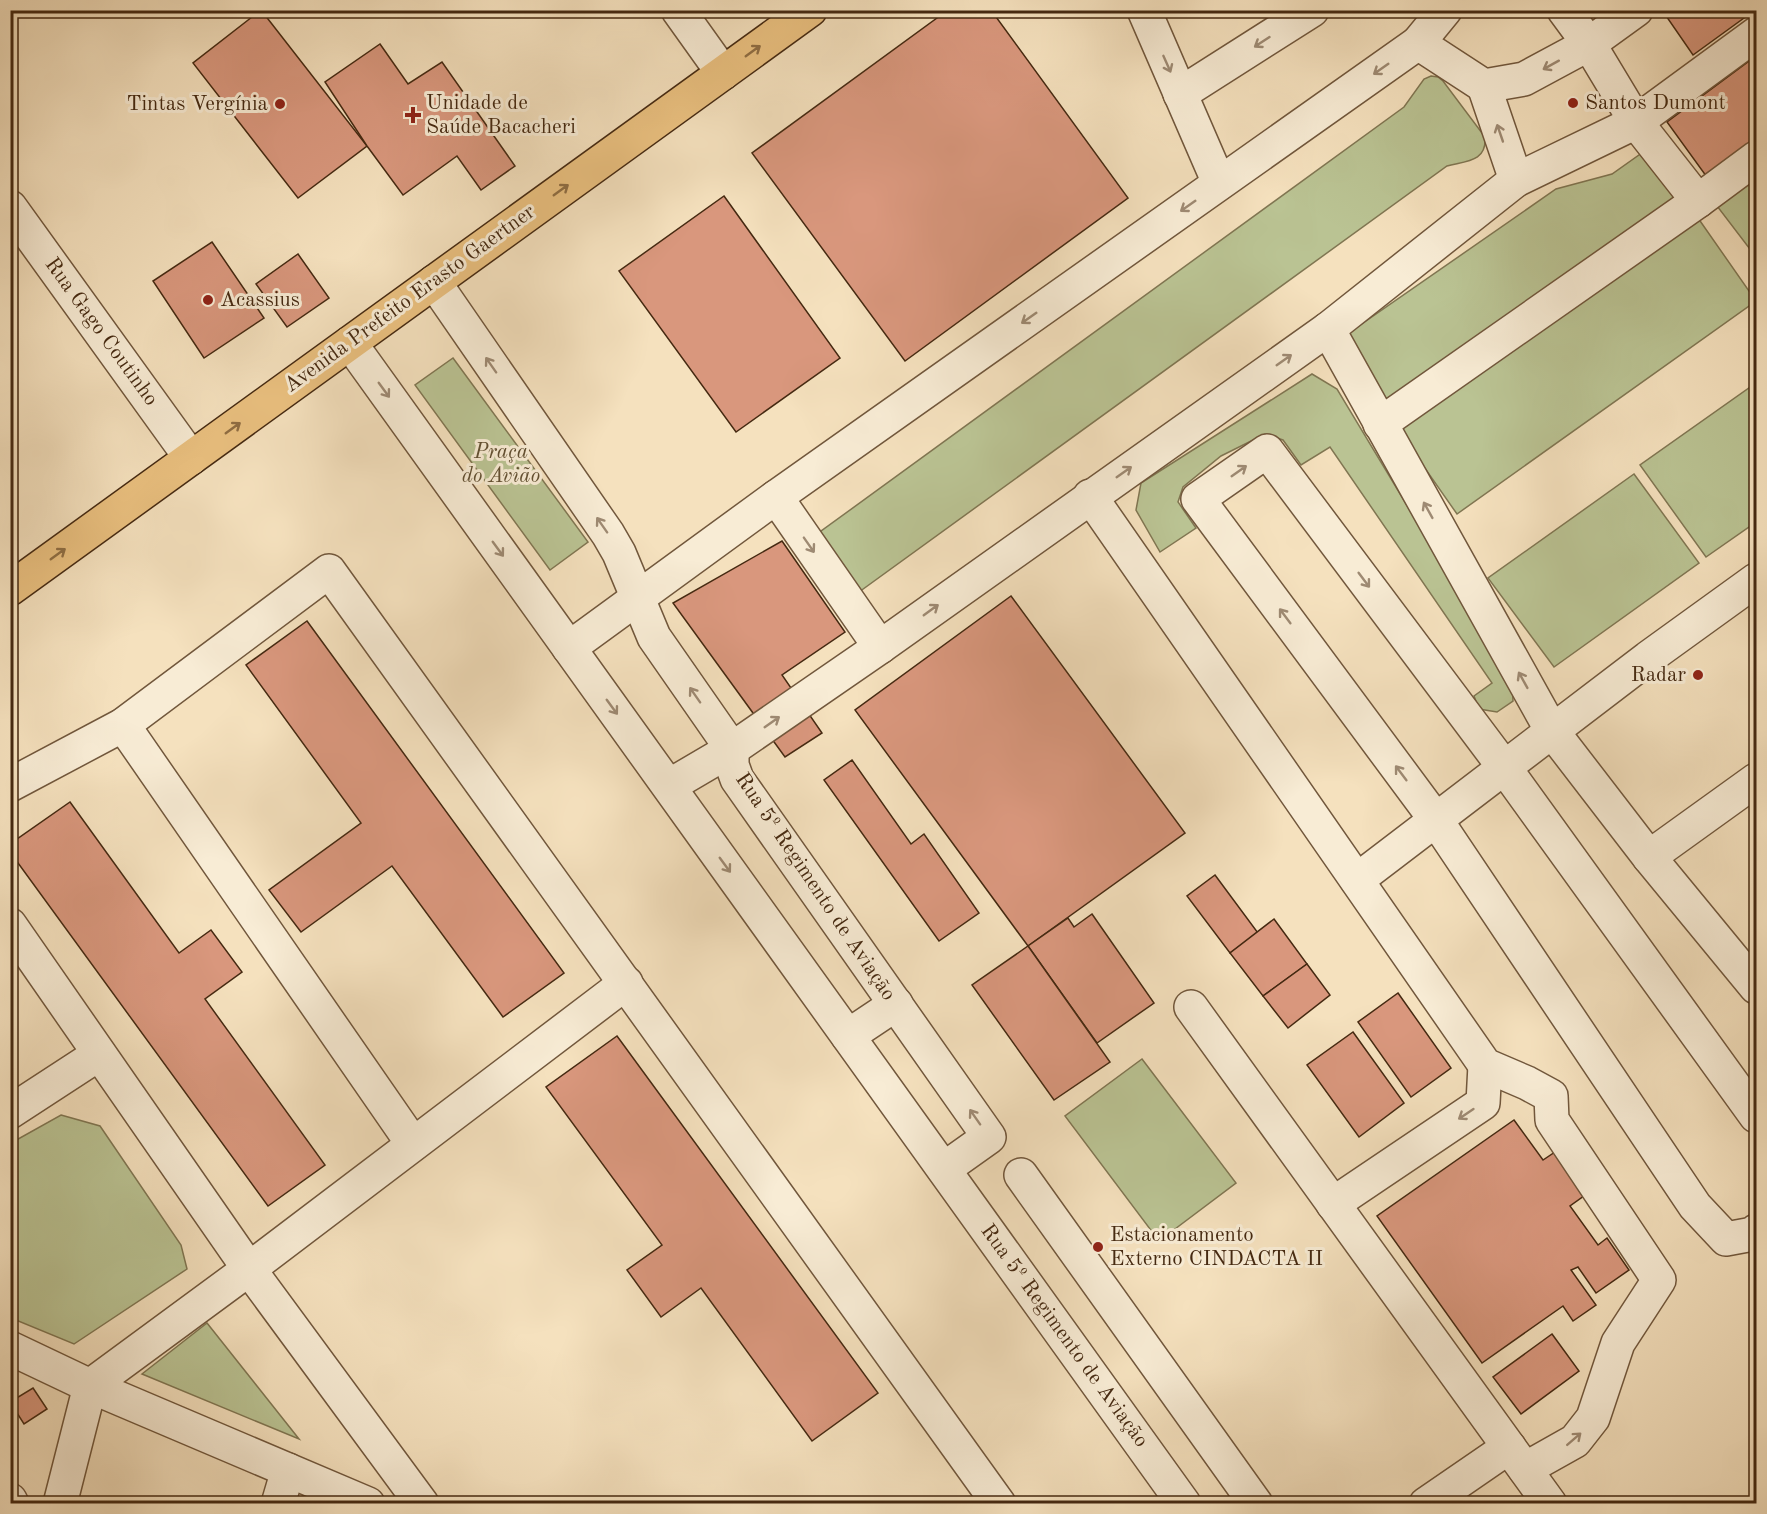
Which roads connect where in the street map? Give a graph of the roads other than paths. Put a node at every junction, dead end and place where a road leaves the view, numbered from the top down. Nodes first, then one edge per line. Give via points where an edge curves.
1 (678, 10) edge
2 (810, 10) edge
3 (1144, 10) edge
4 (1312, 10) edge
5 (1444, 10) edge
6 (1564, 10) edge
7 (1636, 10) edge
8 (1756, 34) edge
9 (1418, 43) junction
10 (1589, 44) junction
11 (723, 73) junction
12 (1484, 86) junction
13 (1180, 94) junction
14 (1636, 122) junction
15 (1756, 158) edge
16 (1516, 180) junction
17 (1219, 183) junction
18 (1698, 201) junction
19 (10, 207) edge
20 (434, 282) junction
21 (1328, 329) junction
22 (350, 343) junction
23 (1380, 424) junction
24 (191, 458) junction
25 (1090, 496) junction
26 (776, 497) junction
27 (1756, 580) edge
28 (10, 589) edge
29 (636, 598) junction
30 (880, 646) junction
31 (569, 648) junction
32 (123, 725) junction
33 (1552, 731) junction
34 (732, 749) junction
35 (1504, 767) junction
36 (1756, 780) edge
37 (10, 785) edge
38 (669, 786) junction
39 (1436, 820) junction
40 (1649, 857) junction
41 (1357, 880) junction
42 (10, 925) edge
43 (626, 983) junction
44 (1756, 987) edge
45 (896, 1004) junction
46 (1191, 1007) dead end
47 (848, 1036) junction
48 (99, 1054) junction
49 (1485, 1065) junction
50 (10, 1112) edge
51 (1756, 1116) edge
52 (412, 1144) junction
53 (944, 1169) junction
54 (1020, 1175) dead end
55 (1333, 1204) junction
56 (1756, 1231) edge
57 (249, 1269) junction
58 (10, 1348) edge
59 (90, 1386) junction
60 (1517, 1458) junction
61 (288, 1470) junction
62 (60, 1503) edge
63 (278, 1503) edge
64 (368, 1503) edge
65 (422, 1503) edge
66 (999, 1503) edge
67 (1184, 1503) edge
68 (1256, 1503) edge
69 (1426, 1503) edge
70 (1550, 1503) edge

1 - 11 street
11 -> 2 main road, Avenida Prefeito Erasto Gaertner
3 -> 13 street
4 -> 13 street
5 - 9 street
6 - 10 street
7 - 10 street
8 - 14 street
9 - 12 street
9 -> 17 street
10 -> 12 street via 1524,79
10 - 14 street
20 -> 11 main road, Avenida Prefeito Erasto Gaertner
16 -> 12 street
13 - 17 street
14 - 16 street
14 - 18 street
15 - 18 street
16 - 21 street
17 -> 26 street
18 - 23 street
19 - 24 street, Rua Gago Coutinho
20 - 22 main road, Avenida Prefeito Erasto Gaertner
29 -> 20 street, Rua 5º Regimento de Aviação via 608,534
21 - 23 street
25 -> 21 street
24 -> 22 main road, Avenida Prefeito Erasto Gaertner
22 -> 31 street, Rua 5º Regimento de Aviação
33 -> 23 street
28 -> 24 main road, Avenida Prefeito Erasto Gaertner
30 -> 25 street
25 - 41 street
26 - 29 street
26 -> 30 street
27 - 33 street
29 - 31 street
34 -> 29 street, Rua 5º Regimento de Aviação via 654,637
34 -> 30 street
31 -> 38 street, Rua 5º Regimento de Aviação
32 - 37 street
32 - 43 street via 329,571
32 - 52 street
33 - 35 street
33 - 40 street
34 - 38 street
34 - 45 street, Rua 5º Regimento de Aviação via 737,779
35 - 39 street
39 -> 35 street via 1198,499 1267,451
35 - 51 street
36 - 40 street
38 -> 47 street, Rua 5º Regimento de Aviação
39 - 41 street
39 - 56 street via 1695,1206 1726,1239
40 - 44 street
41 - 49 street
42 - 48 street
43 - 52 street
43 - 66 street
45 - 47 street
53 -> 45 street, Rua 5º Regimento de Aviação via 989,1137
46 - 55 street
47 - 53 street, Rua 5º Regimento de Aviação
48 - 50 street
48 - 57 street
49 -> 55 street via 1483,1103
60 -> 49 street via 1575,1441 1593,1418 1618,1343 1659,1280 1552,1120 1551,1096
52 - 57 street
53 - 67 street, Rua 5º Regimento de Aviação
54 - 68 street
55 - 60 street
57 - 59 street
57 - 65 street
58 - 59 street
59 - 61 street
59 - 62 street
60 - 69 street
60 - 70 street
61 - 63 street
61 - 64 street

